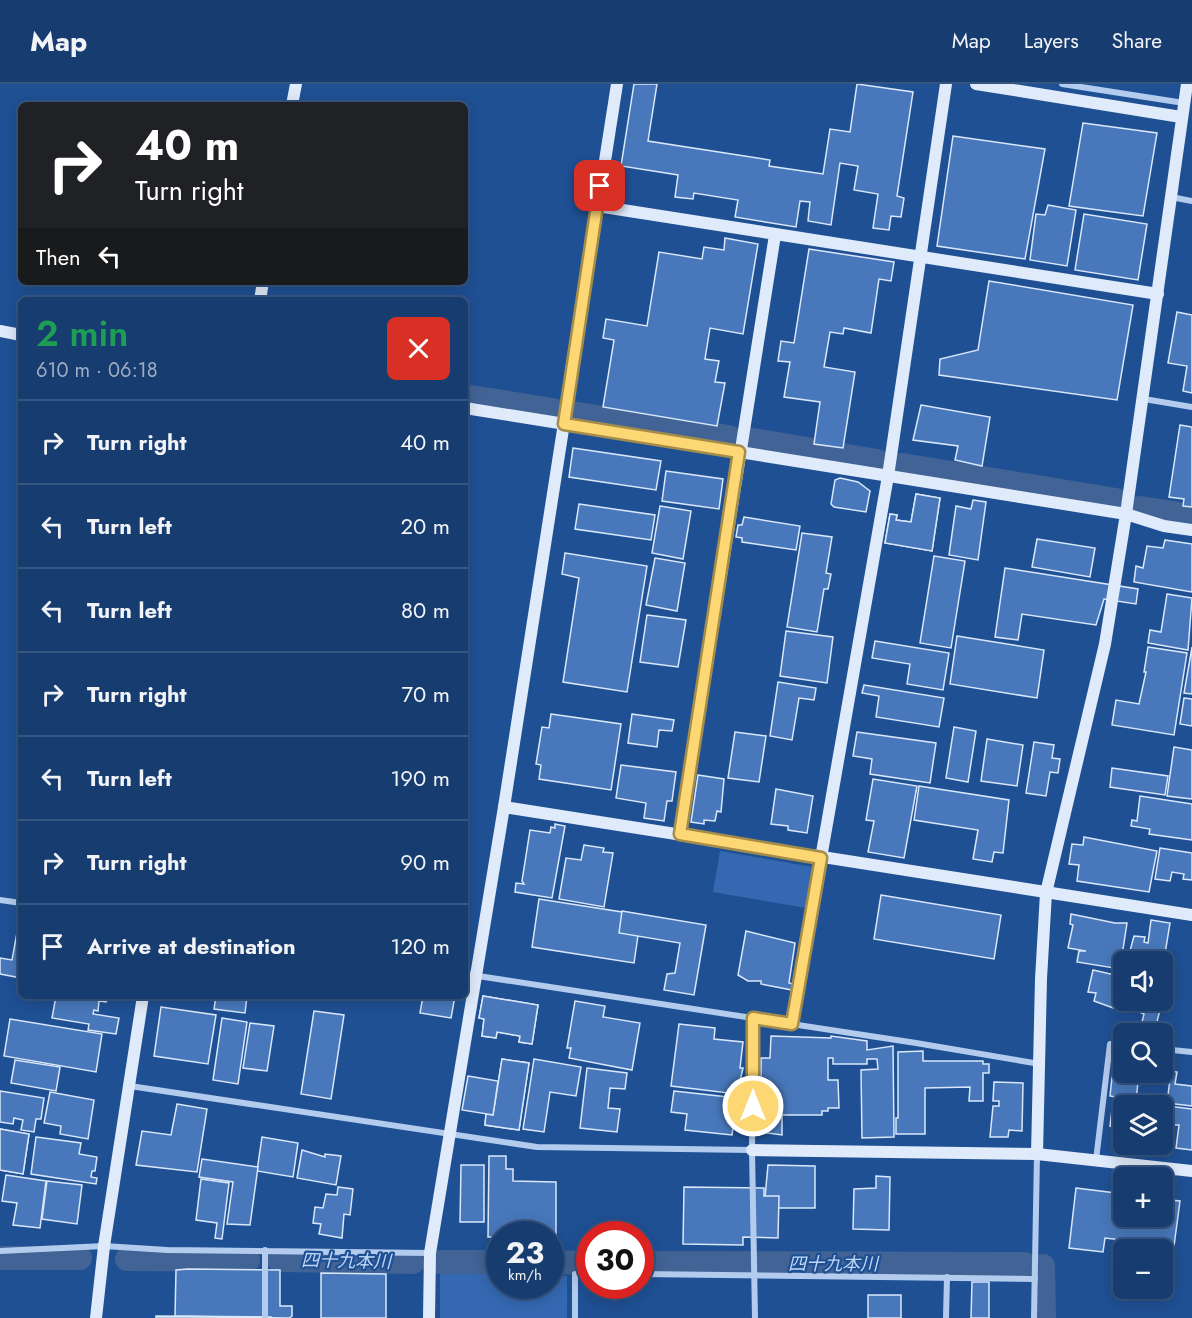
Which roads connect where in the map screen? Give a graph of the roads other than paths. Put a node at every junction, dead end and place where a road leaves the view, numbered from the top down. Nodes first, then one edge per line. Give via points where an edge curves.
1 (296, 84) edge
2 (617, 84) edge
3 (946, 84) edge
4 (976, 84) edge
5 (1062, 84) edge
6 (1186, 84) edge
7 (293, 102) edge
8 (1184, 104) junction
9 (1181, 117) junction
10 (1171, 197) junction
11 (1192, 201) edge
12 (597, 206) junction
13 (775, 235) junction
14 (920, 258) junction
15 (1158, 294) junction
16 (0, 331) edge
17 (18, 334) edge
18 (1144, 399) junction
19 (1192, 407) edge
20 (468, 408) edge
21 (564, 424) junction
22 (739, 452) junction
23 (888, 476) junction
24 (1126, 514) junction
25 (1192, 530) edge
26 (504, 807) junction
27 (680, 834) junction
28 (821, 858) junction
29 (1046, 893) junction
30 (0, 900) edge
31 (18, 903) edge
32 (1192, 915) edge
33 (470, 975) edge
34 (468, 991) edge
35 (143, 999) edge
36 (467, 999) edge
37 (753, 1018) junction
38 (792, 1024) junction
39 (1113, 1044) edge
40 (1173, 1050) edge
41 (1192, 1052) edge
42 (1040, 1064) junction
43 (130, 1086) junction
44 (450, 1134) junction
45 (752, 1150) junction
46 (1036, 1154) junction
47 (1096, 1161) junction
48 (1192, 1171) edge
49 (104, 1246) junction
50 (265, 1250) junction
51 (0, 1251) edge
52 (430, 1253) junction
53 (753, 1273) junction
54 (576, 1274) edge
55 (654, 1274) edge
56 (948, 1277) junction
57 (1035, 1279) junction
58 (96, 1318) edge
59 (266, 1318) edge
60 (429, 1318) edge
61 (575, 1318) edge
62 (754, 1318) edge
63 (946, 1318) edge
64 (1034, 1318) edge

1 - 7 street
2 - 12 street
3 - 14 street
4 - 9 street
5 - 8 street
6 - 8 street
8 - 9 street
9 - 10 street
10 - 11 street
10 - 15 street
12 - 13 street
12 - 21 street
13 - 14 street
13 - 22 street
14 - 15 street
14 - 23 street
15 - 18 street
16 - 17 street
18 - 19 street
18 - 24 street
20 - 21 street
21 - 22 street
21 - 26 street
22 - 23 street
22 - 27 street
23 - 24 street
23 - 28 street
24 - 25 street
24 - 29 street via 1105,644
26 - 27 street
26 - 33 street
27 - 28 street
28 - 29 street
28 - 38 street
29 - 32 street
29 - 42 street
30 - 31 street
33 - 34 street
33 - 37 street
35 - 43 street
36 - 44 street
37 - 38 street
37 - 45 street
38 - 42 street
39 - 47 street via 1110,1044
40 - 41 street
42 - 46 street
43 - 44 street
43 - 49 street
44 - 45 street via 537,1147
44 - 52 street
45 - 46 street
45 - 53 street
46 - 47 street
46 - 57 street
47 - 48 street
49 - 50 street
49 - 51 street
49 - 58 street
50 - 52 street
50 - 59 street
52 - 60 street
53 - 55 street
53 - 56 street
53 - 62 street
54 - 61 street
56 - 57 street
56 - 63 street
57 - 64 street

